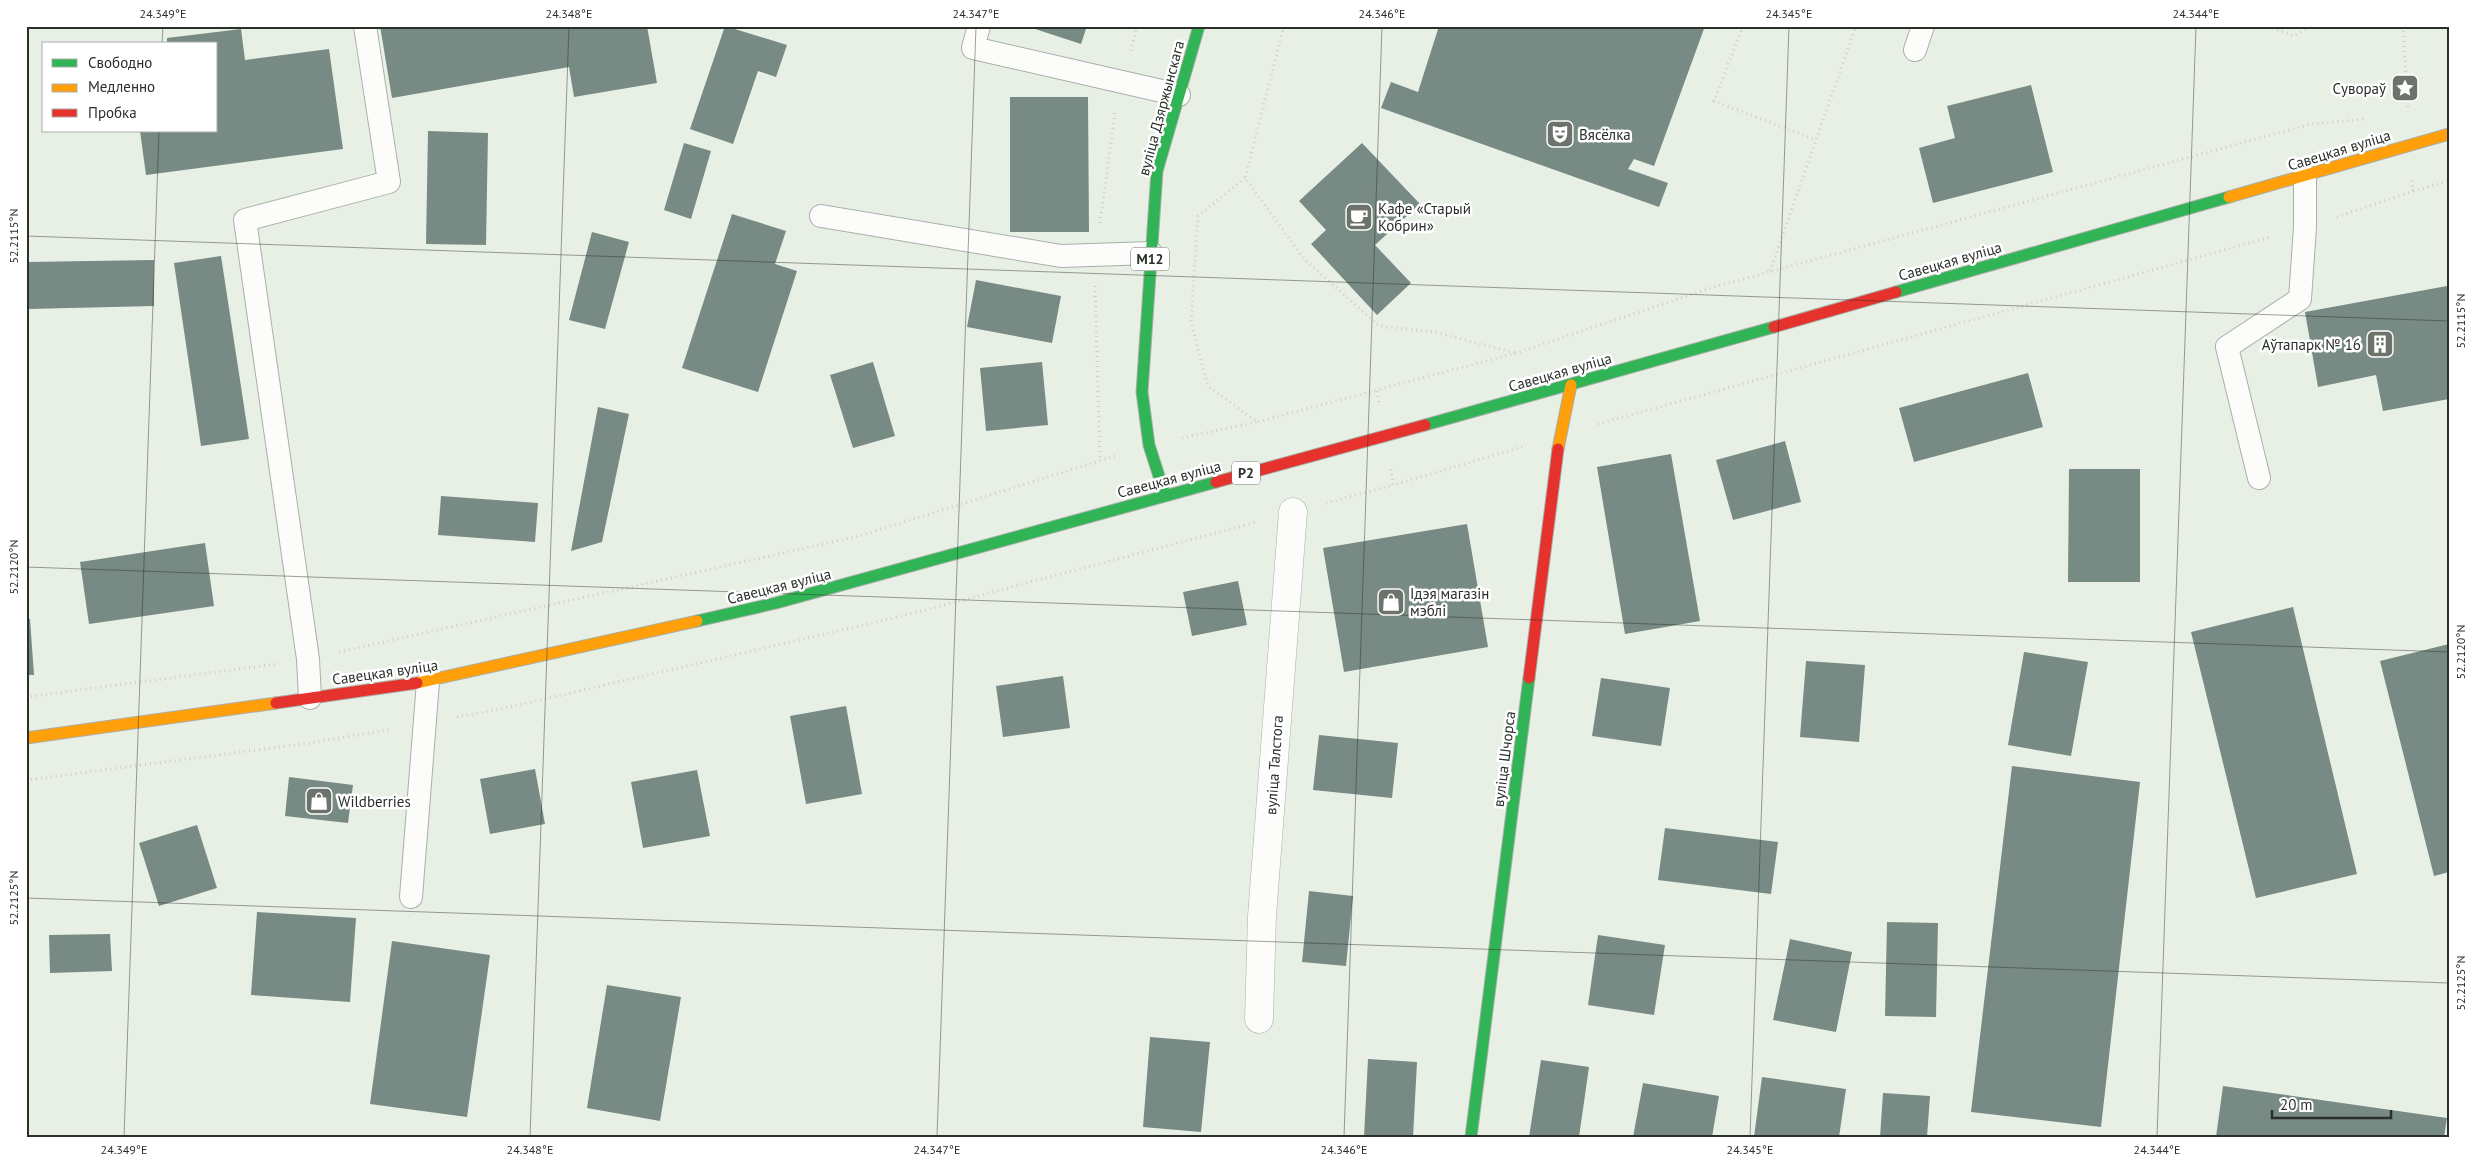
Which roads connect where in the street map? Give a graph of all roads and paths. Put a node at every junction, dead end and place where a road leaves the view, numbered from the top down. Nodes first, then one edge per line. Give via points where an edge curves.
1 (365, 26) edge
2 (979, 26) edge
3 (1198, 26) edge
4 (1284, 26) edge
5 (1743, 26) edge
6 (1856, 26) edge
7 (1923, 26) edge
8 (2268, 26) edge
9 (2310, 26) edge
10 (2403, 26) edge
11 (1915, 50) dead end
12 (1179, 95) junction
13 (2409, 116) dead end
14 (2449, 134) edge
15 (1816, 140) junction
16 (2305, 176) junction
17 (1244, 178) junction
18 (2449, 182) edge
19 (2413, 191) dead end
20 (821, 216) dead end
21 (1151, 253) junction
22 (1770, 272) dead end
23 (1516, 353) dead end
24 (1571, 385) junction
25 (1377, 390) dead end
26 (1257, 422) junction
27 (1149, 445) junction
28 (2259, 478) dead end
29 (1165, 495) junction
30 (1294, 512) dead end
31 (308, 659) junction
32 (428, 682) junction
33 (26, 697) edge
34 (310, 698) junction
35 (26, 738) edge
36 (411, 897) dead end
37 (1259, 1019) dead end
38 (1471, 1137) edge

1 - 31 lane via 389,182 245,220
2 - 12 lane via 973,48
3 - 12 main road, вуліца Дзяржынскага / М12
4 - 17 path
5 - 15 path via 1714,101
6 - 15 path
7 - 11 lane
8 - 9 path via 2294,36
10 - 13 path
12 - 21 main road, вуліца Дзяржынскага / М12 via 1157,171
14 - 16 main road, Савецкая вуліца / Р2
15 - 22 path
16 - 24 main road, Савецкая вуліца / Р2
16 - 28 lane via 2300,299 2227,347
17 - 23 path via 1304,259 1379,326 1434,332
17 - 26 path via 1198,216 1191,323 1208,386
18 - 19 path
20 - 21 lane via 1061,256
21 - 27 main road, вуліца Дзяржынскага / М12 via 1142,392
24 - 29 main road, Савецкая вуліца / Р2
24 - 38 main road, вуліца Шчорса via 1560,435
25 - 26 path
26 - 27 path
27 - 29 main road, вуліца Дзяржынскага / М12
27 - 31 path via 859,536
29 - 32 main road, Савецкая вуліца / Р2 via 776,604
30 - 37 street, вуліца Талстога via 1262,916
31 - 33 path
31 - 34 lane
32 - 34 main road, Савецкая вуліца / Р2
32 - 36 lane
34 - 35 main road, Савецкая вуліца / Р2

